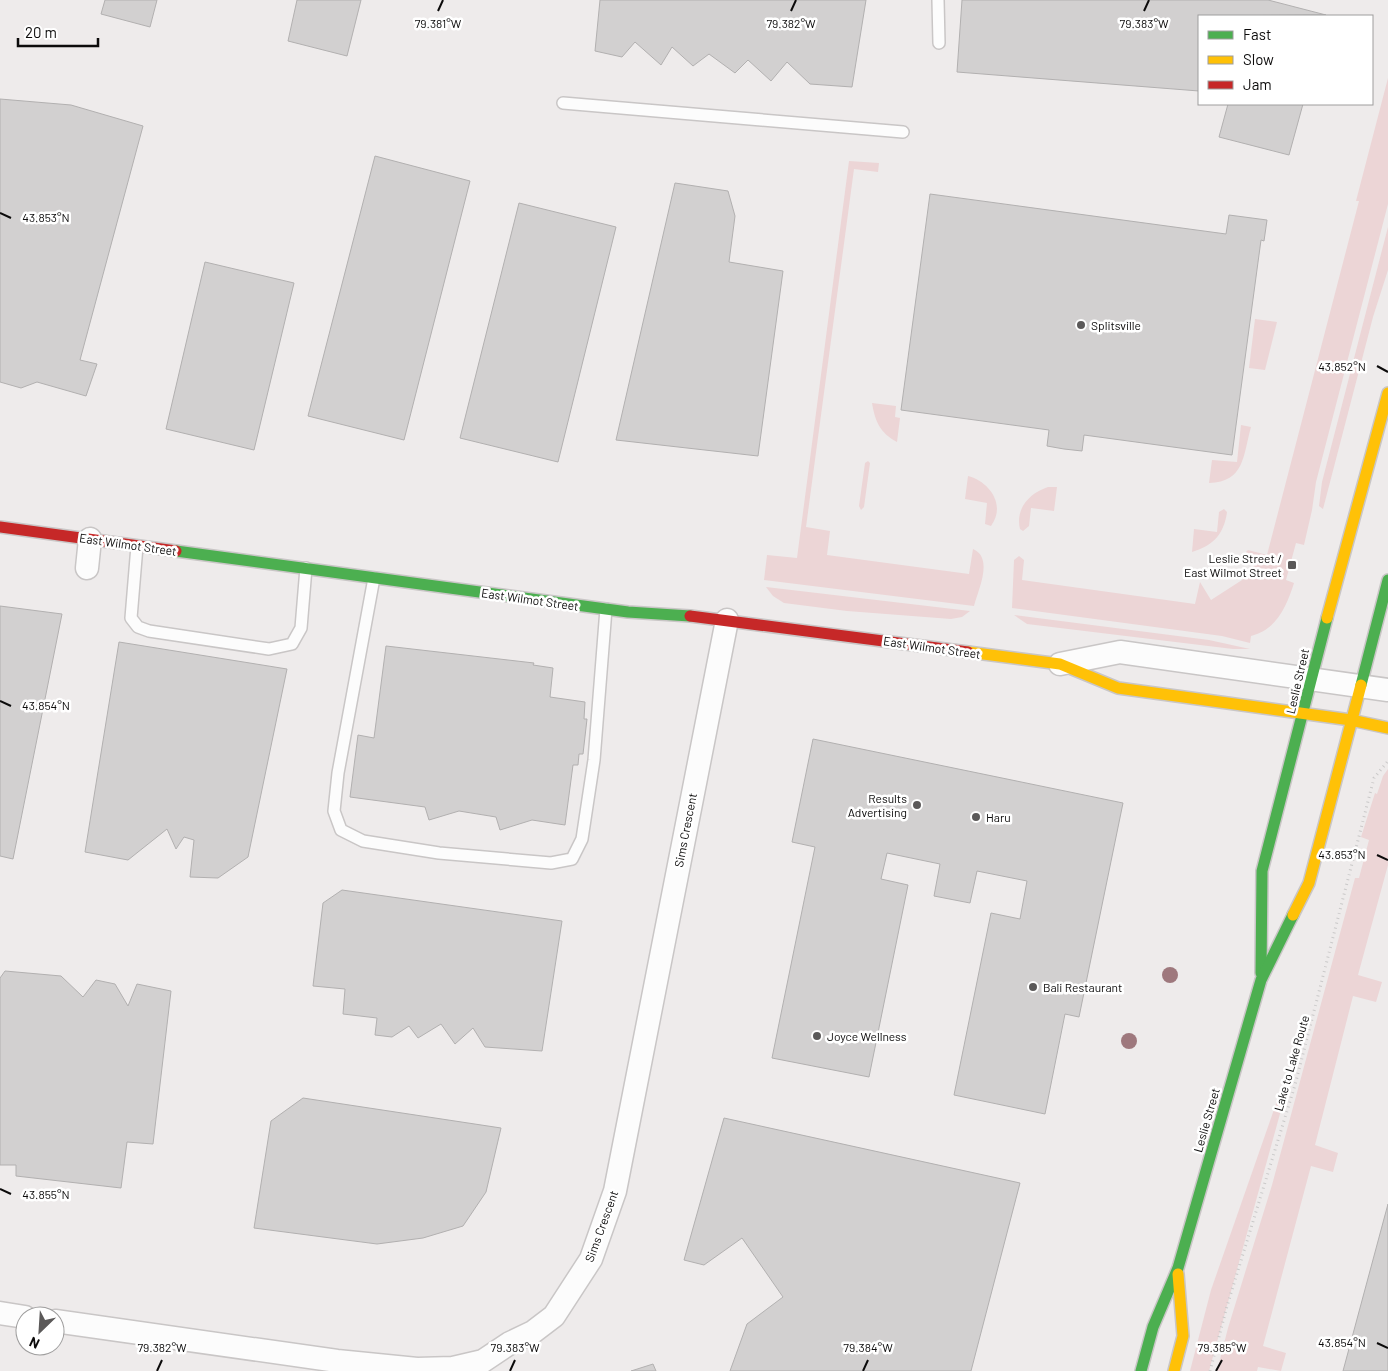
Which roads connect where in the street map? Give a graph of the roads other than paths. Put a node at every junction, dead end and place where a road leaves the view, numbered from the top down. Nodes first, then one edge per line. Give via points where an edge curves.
1 (938, 0) edge
2 (939, 43) dead end
3 (563, 103) dead end
4 (903, 132) dead end
5 (1388, 393) edge
6 (0, 527) edge
7 (90, 539) junction
8 (137, 546) junction
9 (87, 568) dead end
10 (306, 568) junction
11 (374, 578) junction
12 (1388, 580) edge
13 (606, 609) junction
14 (726, 620) junction
15 (1060, 664) junction
16 (1311, 679) junction
17 (1361, 685) junction
18 (1388, 690) edge
19 (1303, 715) junction
20 (1351, 720) junction
21 (1388, 728) edge
22 (1261, 980) junction
23 (1178, 1268) junction
24 (0, 1314) edge
25 (15, 1316) edge
26 (65, 1322) edge
27 (1141, 1371) edge
28 (1174, 1371) edge

1 - 2 lane
3 - 4 lane
5 - 16 main road, Leslie Street
6 - 7 main road, East Wilmot Street
7 - 8 main road, East Wilmot Street
7 - 9 street
8 - 10 main road, East Wilmot Street
8 - 10 lane via 131,618 138,627 269,649 292,644 301,628
10 - 11 main road, East Wilmot Street
11 - 13 main road, East Wilmot Street
11 - 13 lane via 334,811 342,830 363,841 438,853 551,863 572,859 582,840 593,768
12 - 17 main road, Leslie Street
13 - 14 main road, East Wilmot Street
14 - 15 main road, East Wilmot Street
14 - 26 street, Sims Crescent via 615,1191 590,1259 554,1316 483,1361 453,1368 417,1369
15 - 16 street, East Wilmot Street via 1120,652
15 - 19 main road, East Wilmot Street via 1118,688
16 - 17 street, East Wilmot Street
16 - 19 main road, Leslie Street
17 - 18 street, East Wilmot Street
17 - 20 main road, Leslie Street
19 - 20 main road, East Wilmot Street
19 - 22 main road, Leslie Street via 1262,871
20 - 21 main road, East Wilmot Street
20 - 22 main road, Leslie Street via 1308,883
22 - 23 main road, Leslie Street
23 - 27 main road, Leslie Street via 1153,1327
23 - 28 main road, Leslie Street via 1182,1336
24 - 25 street

